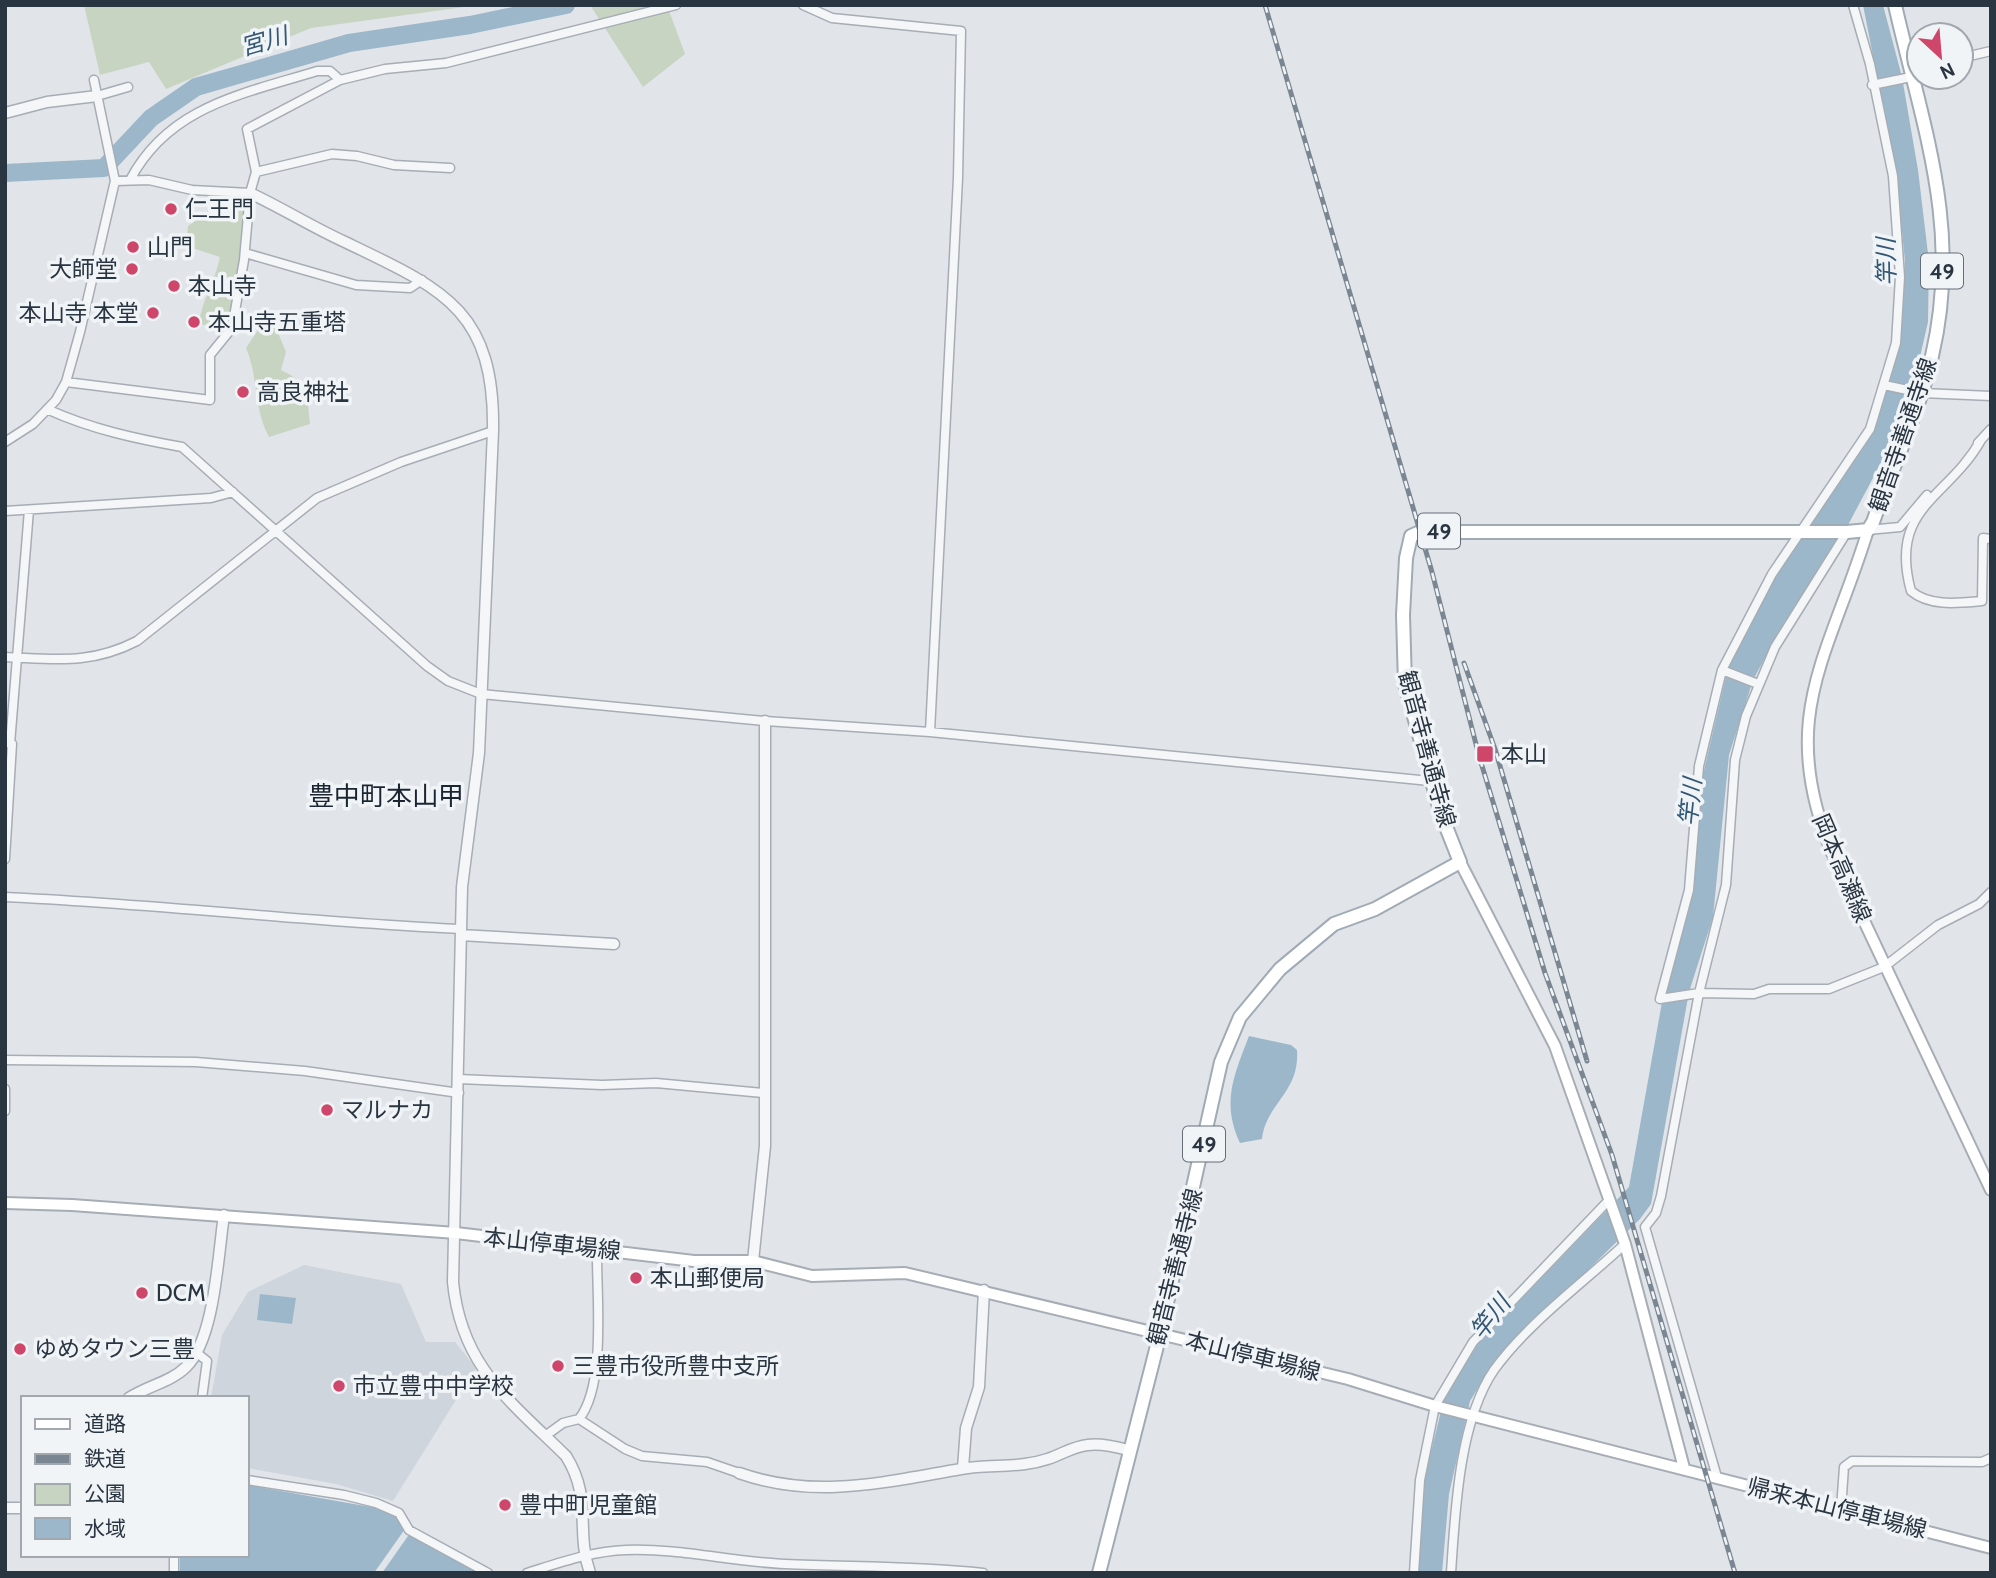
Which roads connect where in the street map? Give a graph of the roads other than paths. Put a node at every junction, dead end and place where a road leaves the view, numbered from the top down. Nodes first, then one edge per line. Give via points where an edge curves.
1 (676, 5) edge
2 (803, 5) edge
3 (1853, 5) edge
4 (1895, 5) edge
5 (1905, 49) edge
6 (1905, 77) edge
7 (94, 80) dead end
8 (340, 80) junction
9 (1875, 85) junction
10 (128, 87) dead end
11 (1915, 91) edge
12 (97, 96) junction
13 (5, 113) edge
14 (450, 168) dead end
15 (256, 172) junction
16 (114, 179) junction
17 (130, 180) junction
18 (250, 193) junction
19 (245, 253) junction
20 (422, 280) junction
21 (66, 382) junction
22 (1885, 385) junction
23 (1919, 392) junction
24 (1991, 396) edge
25 (49, 410) junction
26 (493, 431) junction
27 (1990, 431) edge
28 (1981, 440) junction
29 (5, 442) edge
30 (233, 492) junction
31 (29, 510) junction
32 (5, 511) edge
33 (1868, 530) junction
34 (275, 531) junction
35 (1802, 531) junction
36 (1846, 532) junction
37 (1991, 539) edge
38 (5, 657) edge
39 (16, 657) junction
40 (1724, 671) junction
41 (1756, 683) junction
42 (481, 694) junction
43 (765, 722) junction
44 (930, 732) junction
45 (1430, 781) junction
46 (5, 859) edge
47 (1460, 862) junction
48 (1991, 892) edge
49 (5, 897) edge
50 (461, 932) junction
51 (614, 944) dead end
52 (1884, 967) junction
53 (1696, 994) junction
54 (5, 1060) edge
55 (459, 1079) junction
56 (5, 1090) edge
57 (459, 1093) junction
58 (763, 1093) junction
59 (5, 1111) edge
60 (1991, 1189) edge
61 (1609, 1200) junction
62 (5, 1203) edge
63 (224, 1215) junction
64 (456, 1233) junction
65 (1625, 1244) junction
66 (597, 1247) junction
67 (753, 1261) junction
68 (984, 1290) junction
69 (1160, 1334) junction
70 (197, 1353) junction
71 (133, 1396) edge
72 (202, 1396) edge
73 (1437, 1406) junction
74 (1471, 1414) junction
75 (579, 1419) junction
76 (545, 1436) junction
77 (1128, 1450) junction
78 (1991, 1458) edge
79 (963, 1468) junction
80 (1684, 1468) junction
81 (739, 1474) joint
82 (1717, 1477) junction
83 (248, 1480) edge
84 (1841, 1509) junction
85 (1991, 1548) edge
86 (584, 1556) junction
87 (488, 1573) edge
88 (527, 1573) edge
89 (590, 1573) edge
90 (983, 1573) edge
91 (1099, 1573) edge
92 (1414, 1573) edge
93 (1451, 1573) edge

1 - 8 street via 446,63 385,69
2 - 44 street via 832,18 961,31
3 - 9 street
4 - 5 main road, 観音寺善通寺線 / 49
6 - 9 street
7 - 12 street
8 - 15 street via 247,129
8 - 17 street via 330,71 317,71 212,103 159,139
9 - 22 street via 1893,176 1900,277 1896,343
10 - 12 street
11 - 23 main road, 観音寺善通寺線 / 49 via 1936,171 1943,222 1942,298
12 - 13 street
12 - 16 street
14 - 15 street via 394,165 332,154
15 - 18 street
16 - 17 street
16 - 21 street
17 - 18 street
18 - 19 street
18 - 20 street
19 - 20 street via 356,285 410,288
19 - 21 street via 232,328 210,355 210,400
20 - 26 street via 458,308 480,341 492,380
21 - 25 street
22 - 23 street
22 - 35 street via 1870,429
23 - 24 street
23 - 33 main road, 観音寺善通寺線 / 49
25 - 29 street
25 - 30 street via 68,419 182,447
26 - 34 street via 401,462 317,498
26 - 42 street
27 - 28 street
28 - 33 street via 1900,527
28 - 37 street via 1929,498 1907,536 1904,554 1911,591 1920,598 1953,603 1982,601 1983,538
30 - 31 street via 211,498
30 - 34 street
31 - 32 street
31 - 39 street
33 - 36 main road, 観音寺善通寺線 / 49
33 - 52 main road, 岡本高瀬線 via 1810,695 1806,743 1821,825
34 - 39 street via 137,641 117,651 92,659
34 - 42 street via 427,666 448,681
35 - 36 main road, 観音寺善通寺線 / 49
35 - 40 street via 1759,595
35 - 45 main road, 観音寺善通寺線 / 49 via 1420,531 1411,536 1403,615 1405,684
36 - 41 street
38 - 39 street
39 - 46 street
40 - 41 street
40 - 53 street via 1699,765 1689,890 1662,999
41 - 53 street via 1735,760 1726,885
42 - 43 street
42 - 50 street via 480,753 464,863
43 - 44 street
43 - 58 street
44 - 45 street
45 - 47 main road, 観音寺善通寺線 / 49
47 - 61 main road via 1555,1046
47 - 69 main road, 観音寺善通寺線 / 49 via 1375,909 1334,924 1280,970 1240,1017 1222,1062
48 - 52 street
49 - 50 street via 120,902 190,912
50 - 51 street
50 - 55 street
52 - 53 street via 1829,989
52 - 60 main road, 岡本高瀬線
53 - 82 street via 1661,1196 1645,1227
54 - 57 street via 196,1062 305,1071
55 - 57 street
55 - 58 street via 656,1083
56 - 59 street
57 - 64 street
58 - 67 street via 765,1146
61 - 65 main road
61 - 73 street via 1473,1342
62 - 63 main road, 本山停車場線
63 - 64 main road, 本山停車場線
63 - 70 street via 209,1314
64 - 66 main road, 本山停車場線
64 - 76 street via 453,1282 462,1330 487,1377
65 - 74 street via 1493,1371
65 - 80 main road
66 - 67 main road, 本山停車場線 via 694,1261
66 - 75 street via 596,1366
67 - 68 main road, 本山停車場線 via 812,1276 905,1273
68 - 69 main road, 本山停車場線
68 - 79 street via 979,1387 966,1428
69 - 73 main road, 本山停車場線 via 1348,1379
69 - 77 main road, 観音寺善通寺線 / 49
70 - 71 street via 179,1373
70 - 72 street via 207,1362
73 - 74 main road, 本山停車場線
73 - 92 street via 1420,1480
74 - 80 main road, 本山停車場線
74 - 93 street via 1455,1512
75 - 76 street via 563,1423
75 - 81 street via 642,1456 707,1462
76 - 86 street via 566,1456 581,1485
77 - 79 street via 1091,1443 1025,1464
77 - 91 main road, 観音寺善通寺線 / 49
78 - 84 street via 1982,1462 1852,1461 1844,1467
79 - 81 street via 895,1482 820,1488 762,1482
80 - 82 main road, 帰来本山停車場線
82 - 84 main road, 帰来本山停車場線
83 - 87 street via 376,1503 399,1513 409,1530
84 - 85 main road, 帰来本山停車場線
86 - 88 street
86 - 89 street
86 - 90 street via 624,1550 672,1551 782,1564 914,1566

